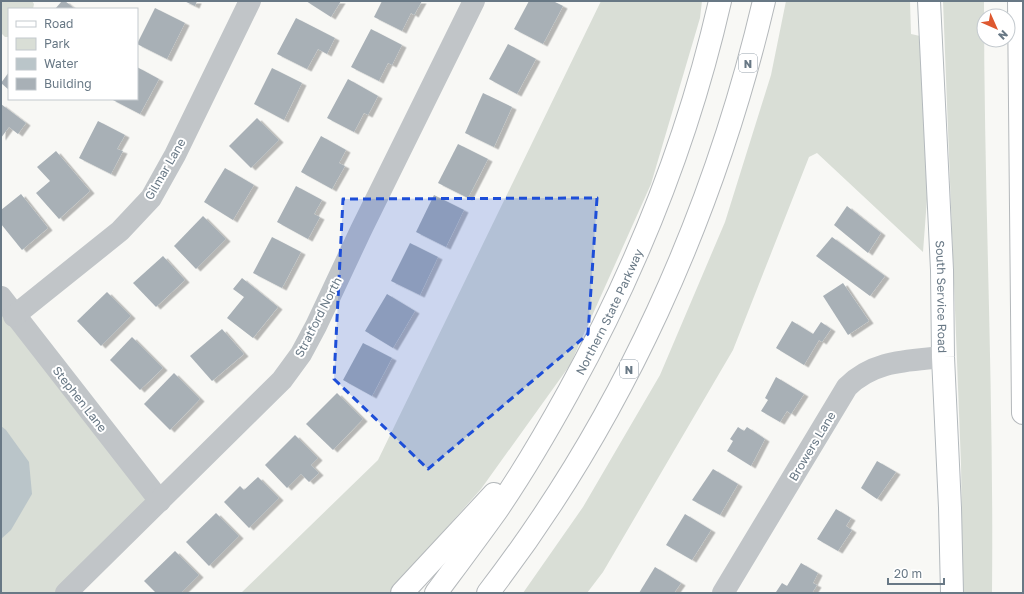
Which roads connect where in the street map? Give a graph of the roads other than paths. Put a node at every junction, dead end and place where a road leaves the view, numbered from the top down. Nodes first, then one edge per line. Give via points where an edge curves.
1 (250, 1) edge
2 (474, 1) edge
3 (720, 1) edge
4 (764, 1) edge
5 (929, 1) edge
6 (1019, 1) edge
7 (1, 297) edge
8 (14, 316) junction
9 (943, 358) junction
10 (1023, 413) edge
11 (535, 450) junction
12 (160, 501) junction
13 (66, 593) edge
14 (402, 593) edge
15 (436, 593) edge
16 (488, 593) edge
17 (724, 593) edge
18 (952, 593) edge

1 - 8 street, Gilmar Lane via 175,155 151,198 120,231
2 - 12 street, Stratford North via 300,354 282,380
3 - 11 main road, Northern State Parkway via 690,112 650,223 602,330
4 - 16 main road, N via 740,90 708,191 654,319 606,412 571,472
5 - 9 main road, South Service Road via 942,270
6 - 10 main road
7 - 8 street, Stephen Lane
8 - 12 street, Stephen Lane
9 - 17 street, Browers Lane via 900,362 876,368 860,376 847,387
9 - 18 main road, South Service Road
11 - 14 main road
11 - 15 main road, Northern State Parkway via 497,509
12 - 13 street, Stratford North

